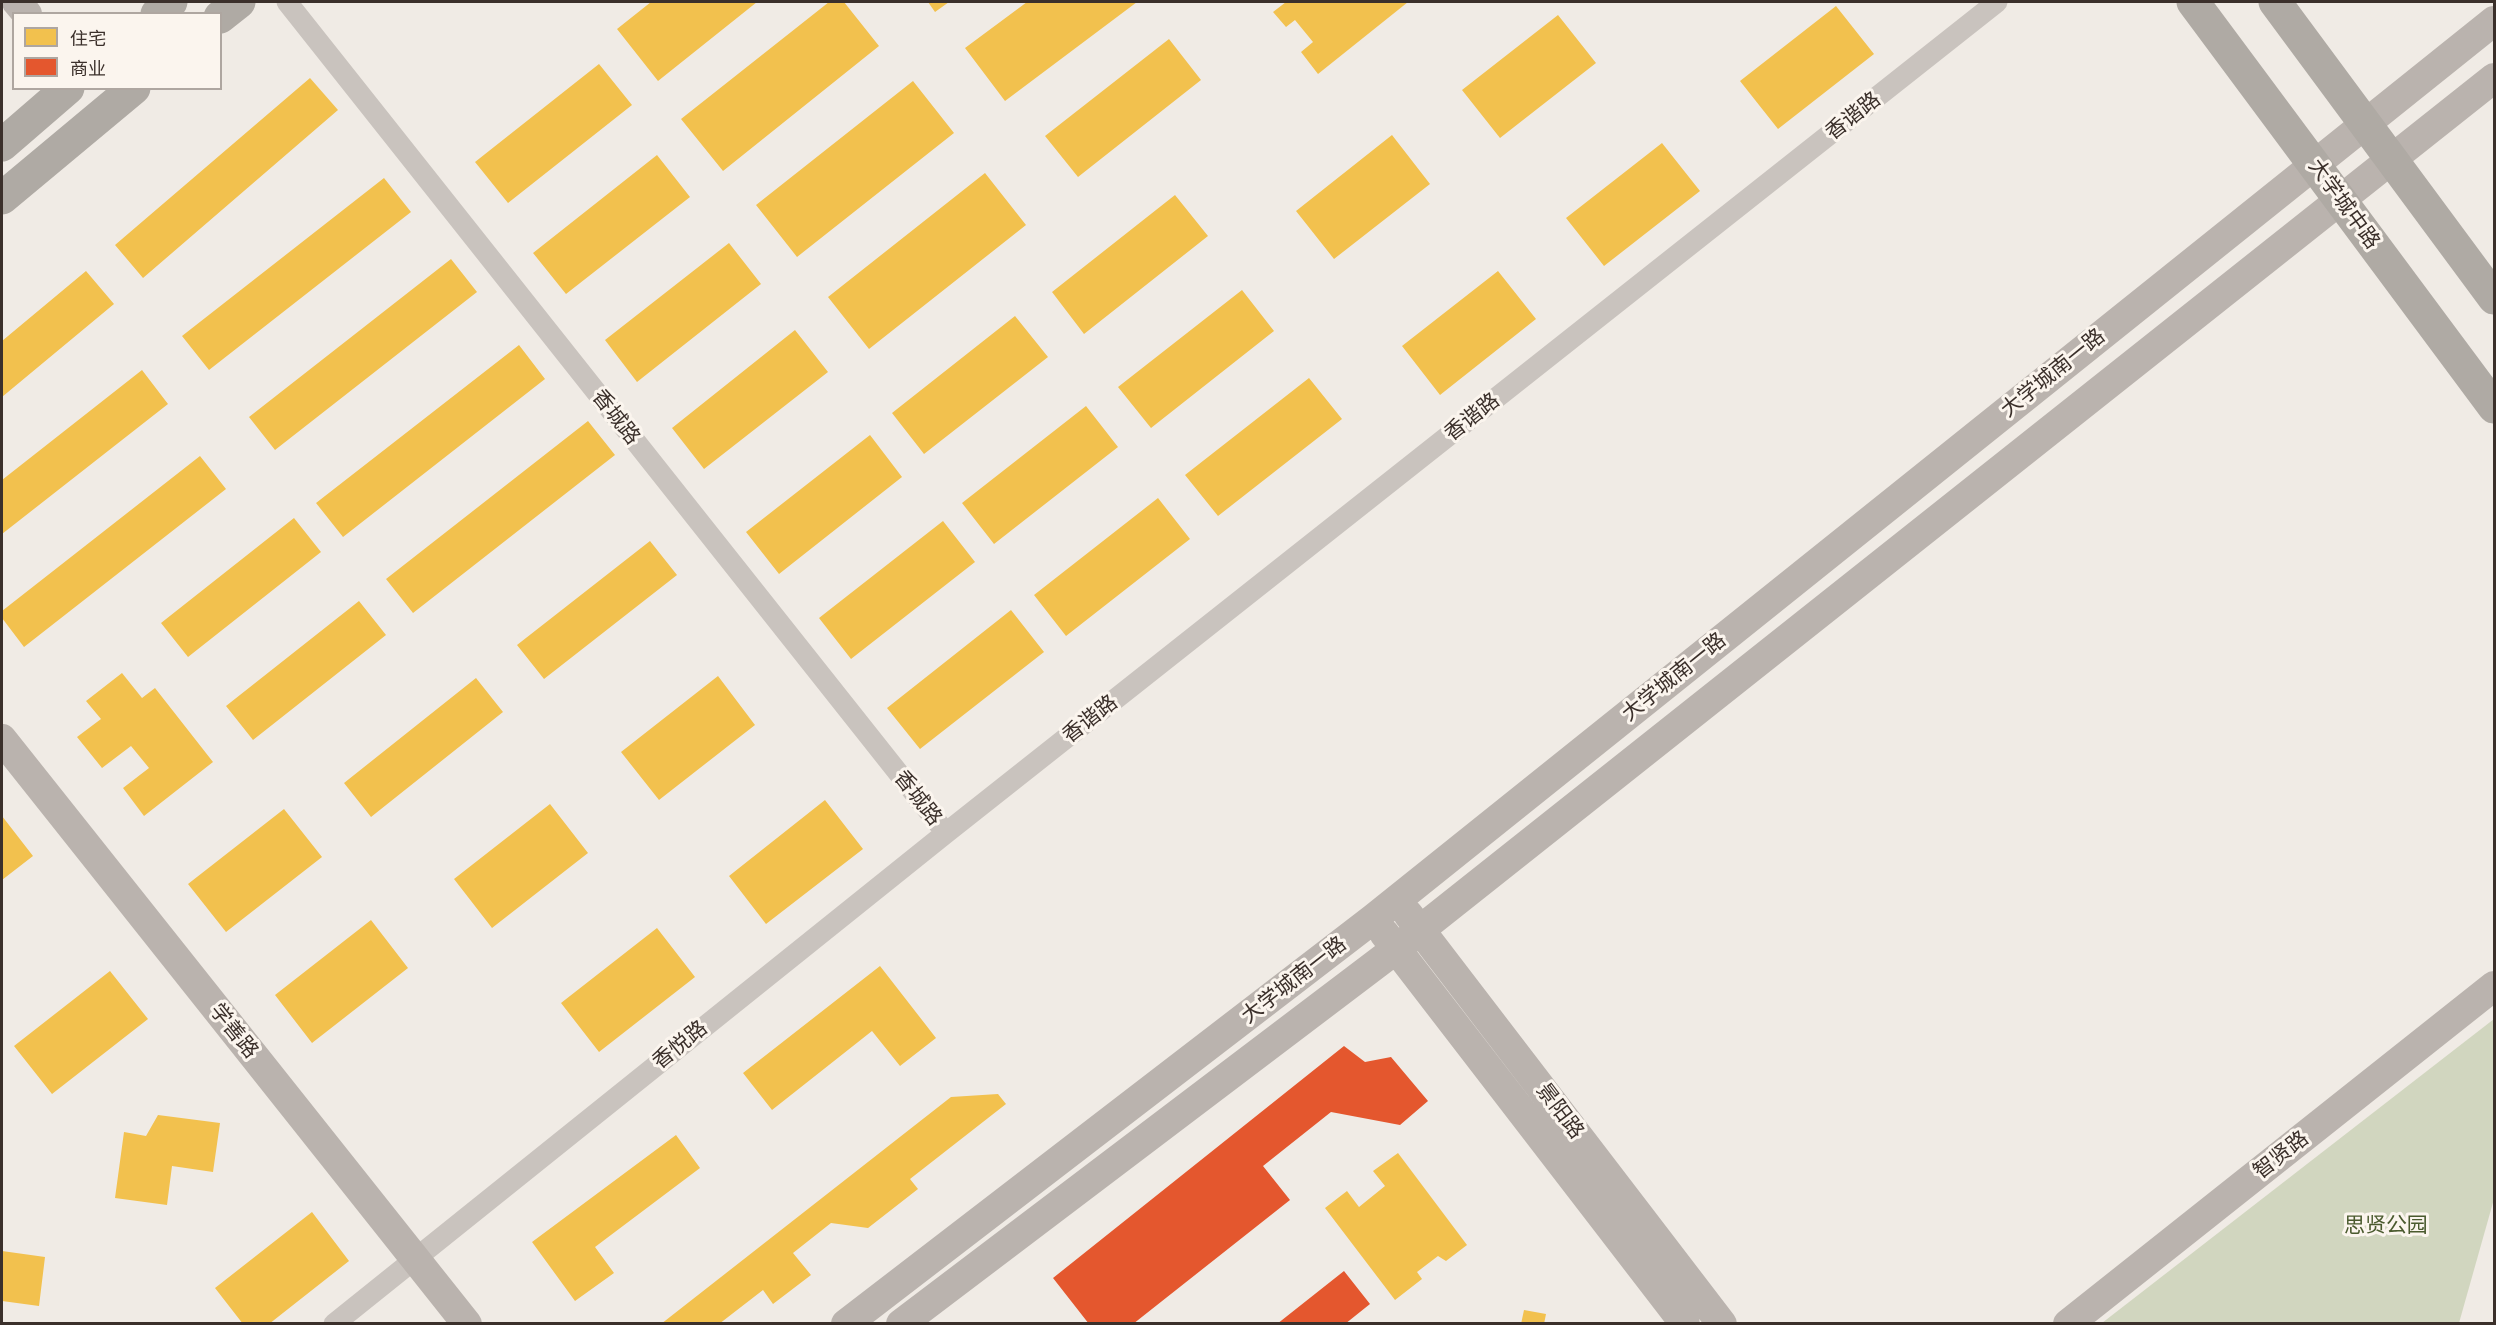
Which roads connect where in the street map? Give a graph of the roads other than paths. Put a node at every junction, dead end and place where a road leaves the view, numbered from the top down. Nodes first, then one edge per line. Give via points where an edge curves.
1 (171, 2) edge
2 (239, 2) edge
3 (286, 2) edge
4 (1997, 2) edge
5 (2193, 2) edge
6 (2275, 2) edge
7 (159, 12) edge
8 (222, 15) edge
9 (2494, 21) edge
10 (2494, 78) edge
11 (66, 90) edge
12 (132, 90) edge
13 (2366, 122) junction
14 (2, 145) edge
15 (2393, 159) junction
16 (2314, 163) junction
17 (2, 198) edge
18 (2341, 200) junction
19 (2494, 298) edge
20 (2494, 407) edge
21 (2, 739) edge
22 (946, 833) junction
23 (1396, 900) junction
24 (1373, 919) junction
25 (1421, 930) junction
26 (1396, 949) junction
27 (2494, 986) edge
28 (415, 1258) junction
29 (334, 1323) edge
30 (467, 1323) edge
31 (846, 1323) edge
32 (901, 1323) edge
33 (1685, 1323) edge
34 (1722, 1323) edge
35 (2068, 1323) edge

1 - 7 highway
2 - 8 highway
3 - 22 street, 香城路
4 - 22 street, 香谐路
5 - 16 highway, 大学城中路
6 - 13 highway
9 - 13 main road, 大学城南一路
10 - 15 main road, 大学城南一路
11 - 14 highway
12 - 17 highway
13 - 15 highway
13 - 16 main road, 大学城南一路
15 - 18 main road, 大学城南一路
15 - 19 highway
16 - 18 highway, 大学城中路
16 - 23 main road, 大学城南一路
18 - 20 highway, 大学城中路
18 - 25 main road, 大学城南一路
21 - 28 main road, 学善路
22 - 28 street, 香悦路
23 - 24 main road, 大学城南一路
23 - 25 main road, 景阳路
24 - 26 main road, 景阳路
24 - 31 main road, 大学城南一路
25 - 26 main road, 大学城南一路
25 - 34 main road, 景阳路
26 - 32 main road, 大学城南一路
26 - 33 main road, 景阳路
27 - 35 main road, 智贤路
28 - 29 street, 香悦路
28 - 30 main road, 学善路

